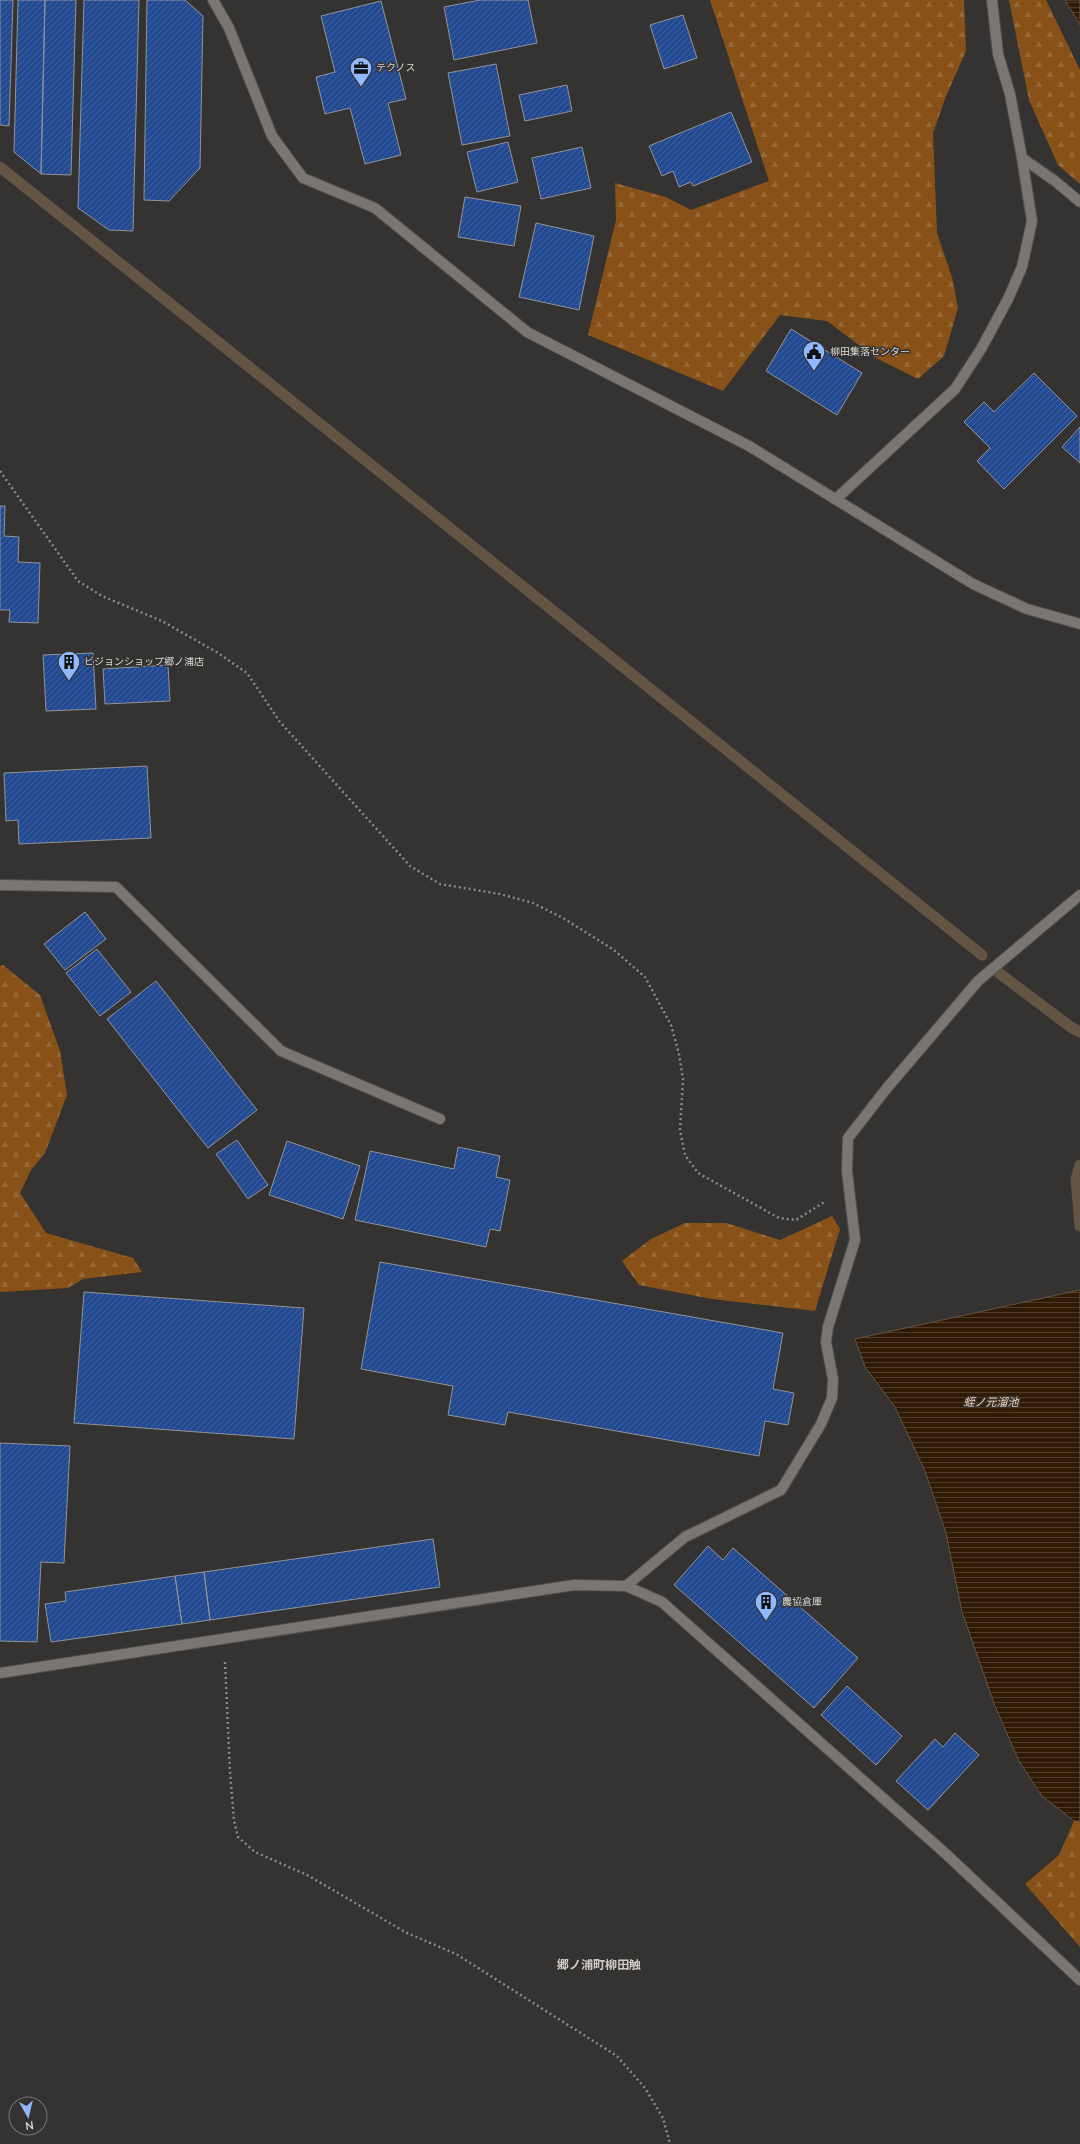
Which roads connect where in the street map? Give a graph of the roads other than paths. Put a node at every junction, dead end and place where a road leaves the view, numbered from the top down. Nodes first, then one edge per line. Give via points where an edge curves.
1 (213, 0) edge
2 (992, 0) edge
3 (1022, 158) junction
4 (1080, 202) edge
5 (836, 500) junction
6 (1080, 624) edge
7 (0, 885) edge
8 (1080, 895) edge
9 (440, 1119) dead end
10 (626, 1586) junction
11 (0, 1673) edge
12 (1080, 1980) edge

1 - 5 street via 230,28 272,136 303,178 375,208 527,332 749,446
2 - 3 street via 998,54 1010,94
3 - 4 street
3 - 5 street via 1032,221 1022,267 981,349 955,389
5 - 6 street via 973,584 1028,609
7 - 9 street via 116,887 281,1051
8 - 10 street via 978,981 848,1138 847,1171 855,1240 828,1327 826,1342 833,1380 832,1398 821,1424 781,1490 685,1537
10 - 11 street via 574,1585
10 - 12 street via 662,1602 946,1854

